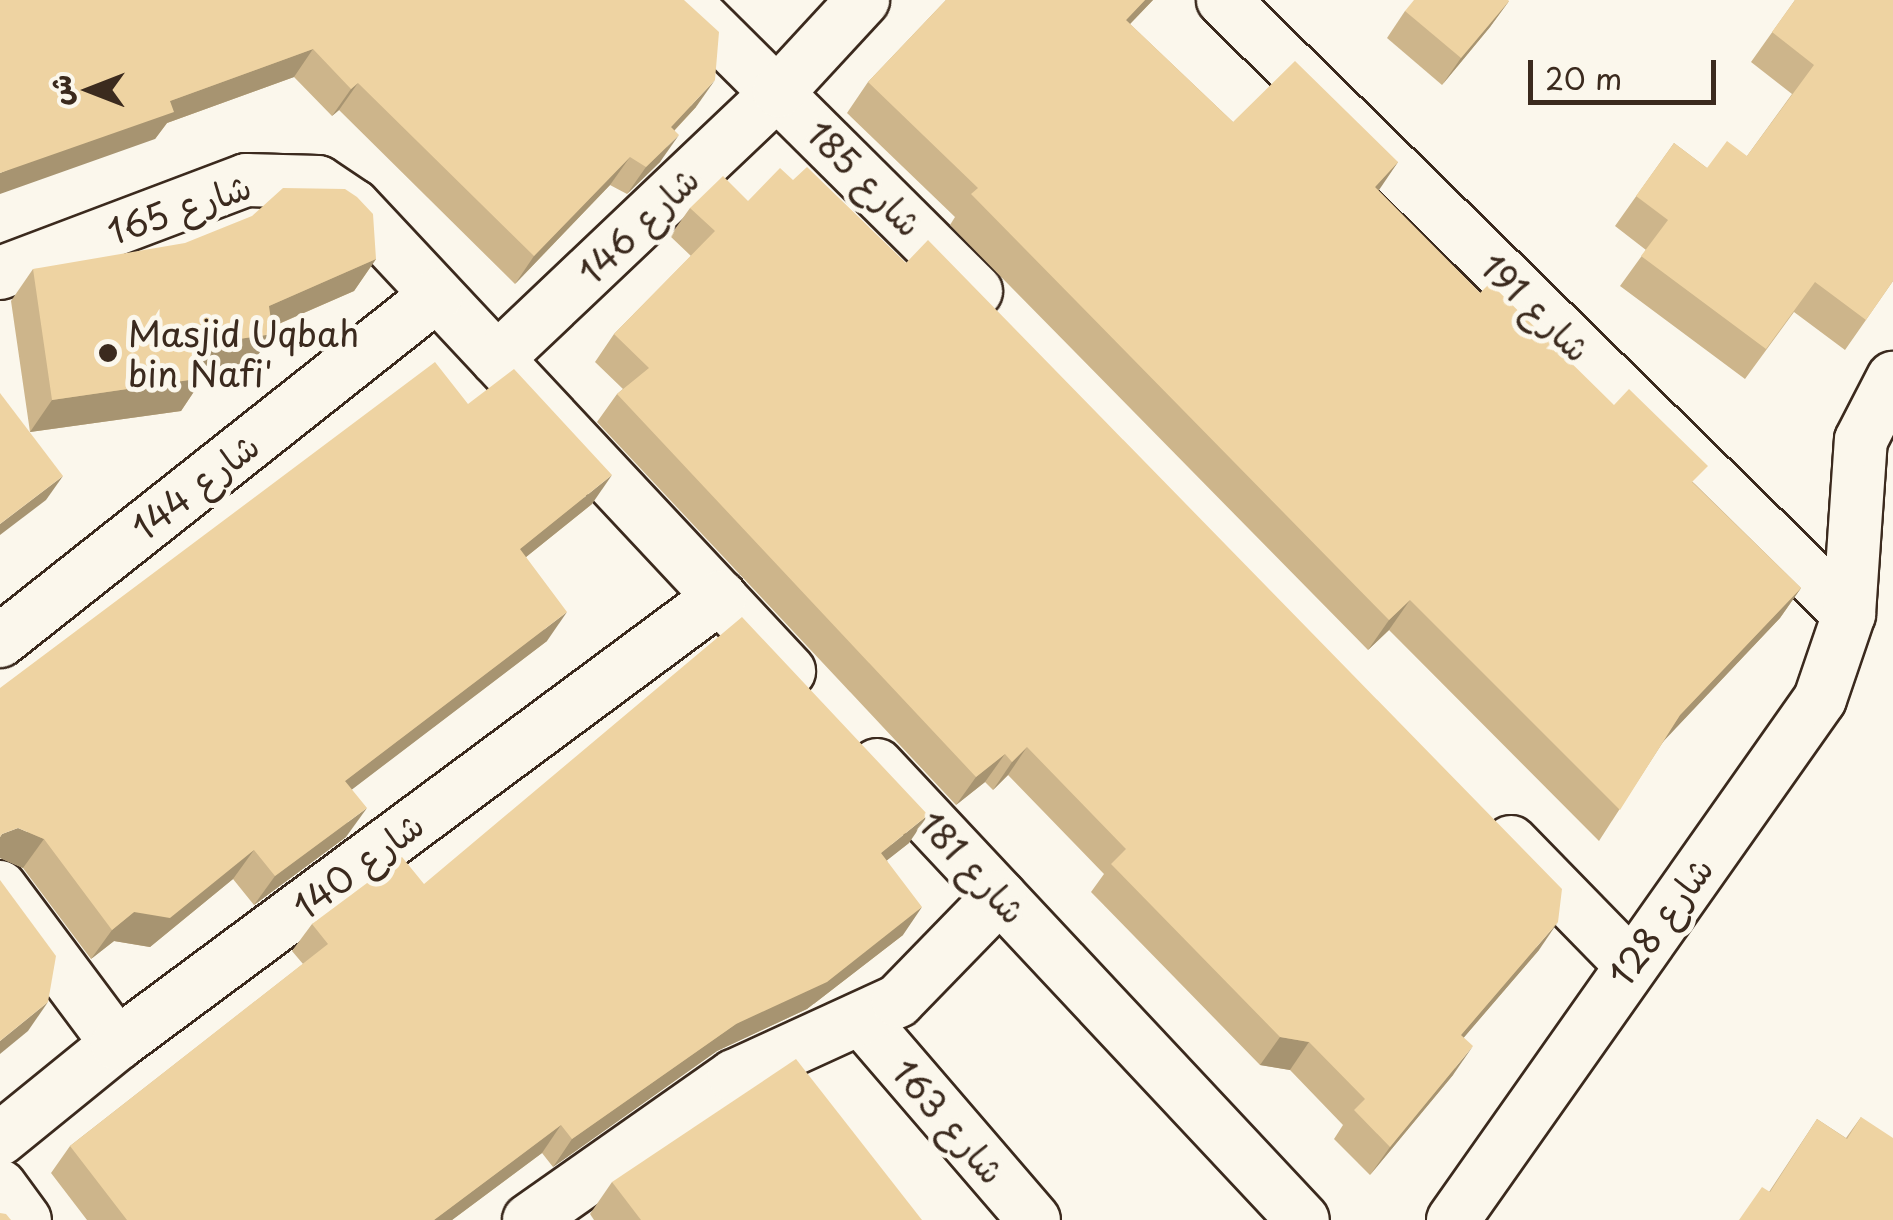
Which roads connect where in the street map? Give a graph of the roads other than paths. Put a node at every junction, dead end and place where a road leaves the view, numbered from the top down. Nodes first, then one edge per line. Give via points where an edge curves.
1 (682, 0) edge
2 (864, 0) edge
3 (1223, 0) edge
4 (779, 91) junction
5 (0, 273) edge
6 (438, 295) junction
7 (1011, 327) edge
8 (498, 359) junction
9 (1893, 378) edge
10 (1864, 590) edge
11 (720, 598) junction
12 (6, 624) edge
13 (1478, 807) edge
14 (0, 887) edge
15 (1000, 896) junction
16 (1628, 963) junction
17 (864, 1021) junction
18 (117, 1044) junction
19 (0, 1139) edge
20 (0, 1186) edge
21 (1474, 1207) edge
22 (24, 1220) edge
23 (530, 1220) edge
24 (1034, 1220) edge
25 (1303, 1220) edge

1 - 4 street, شارع 185
2 - 4 street, شارع 146
3 - 10 street, شارع 191
4 - 7 street, شارع 185
4 - 8 street, شارع 146
5 - 6 street, شارع 165 via 212,192 282,177 318,182 354,206
6 - 8 street, شارع 181
6 - 12 street, شارع 144
8 - 11 street, شارع 181
9 - 10 street, شارع 128 via 1861,440
10 - 16 street, شارع 128 via 1820,699
11 - 15 street, شارع 181
11 - 18 street, شارع 140
13 - 16 street
14 - 18 street
15 - 17 street via 926,977
15 - 25 street, شارع 181
16 - 21 street, شارع 128
17 - 23 street via 734,1076
17 - 24 street, شارع 163
18 - 19 street, شارع 140
20 - 22 street

